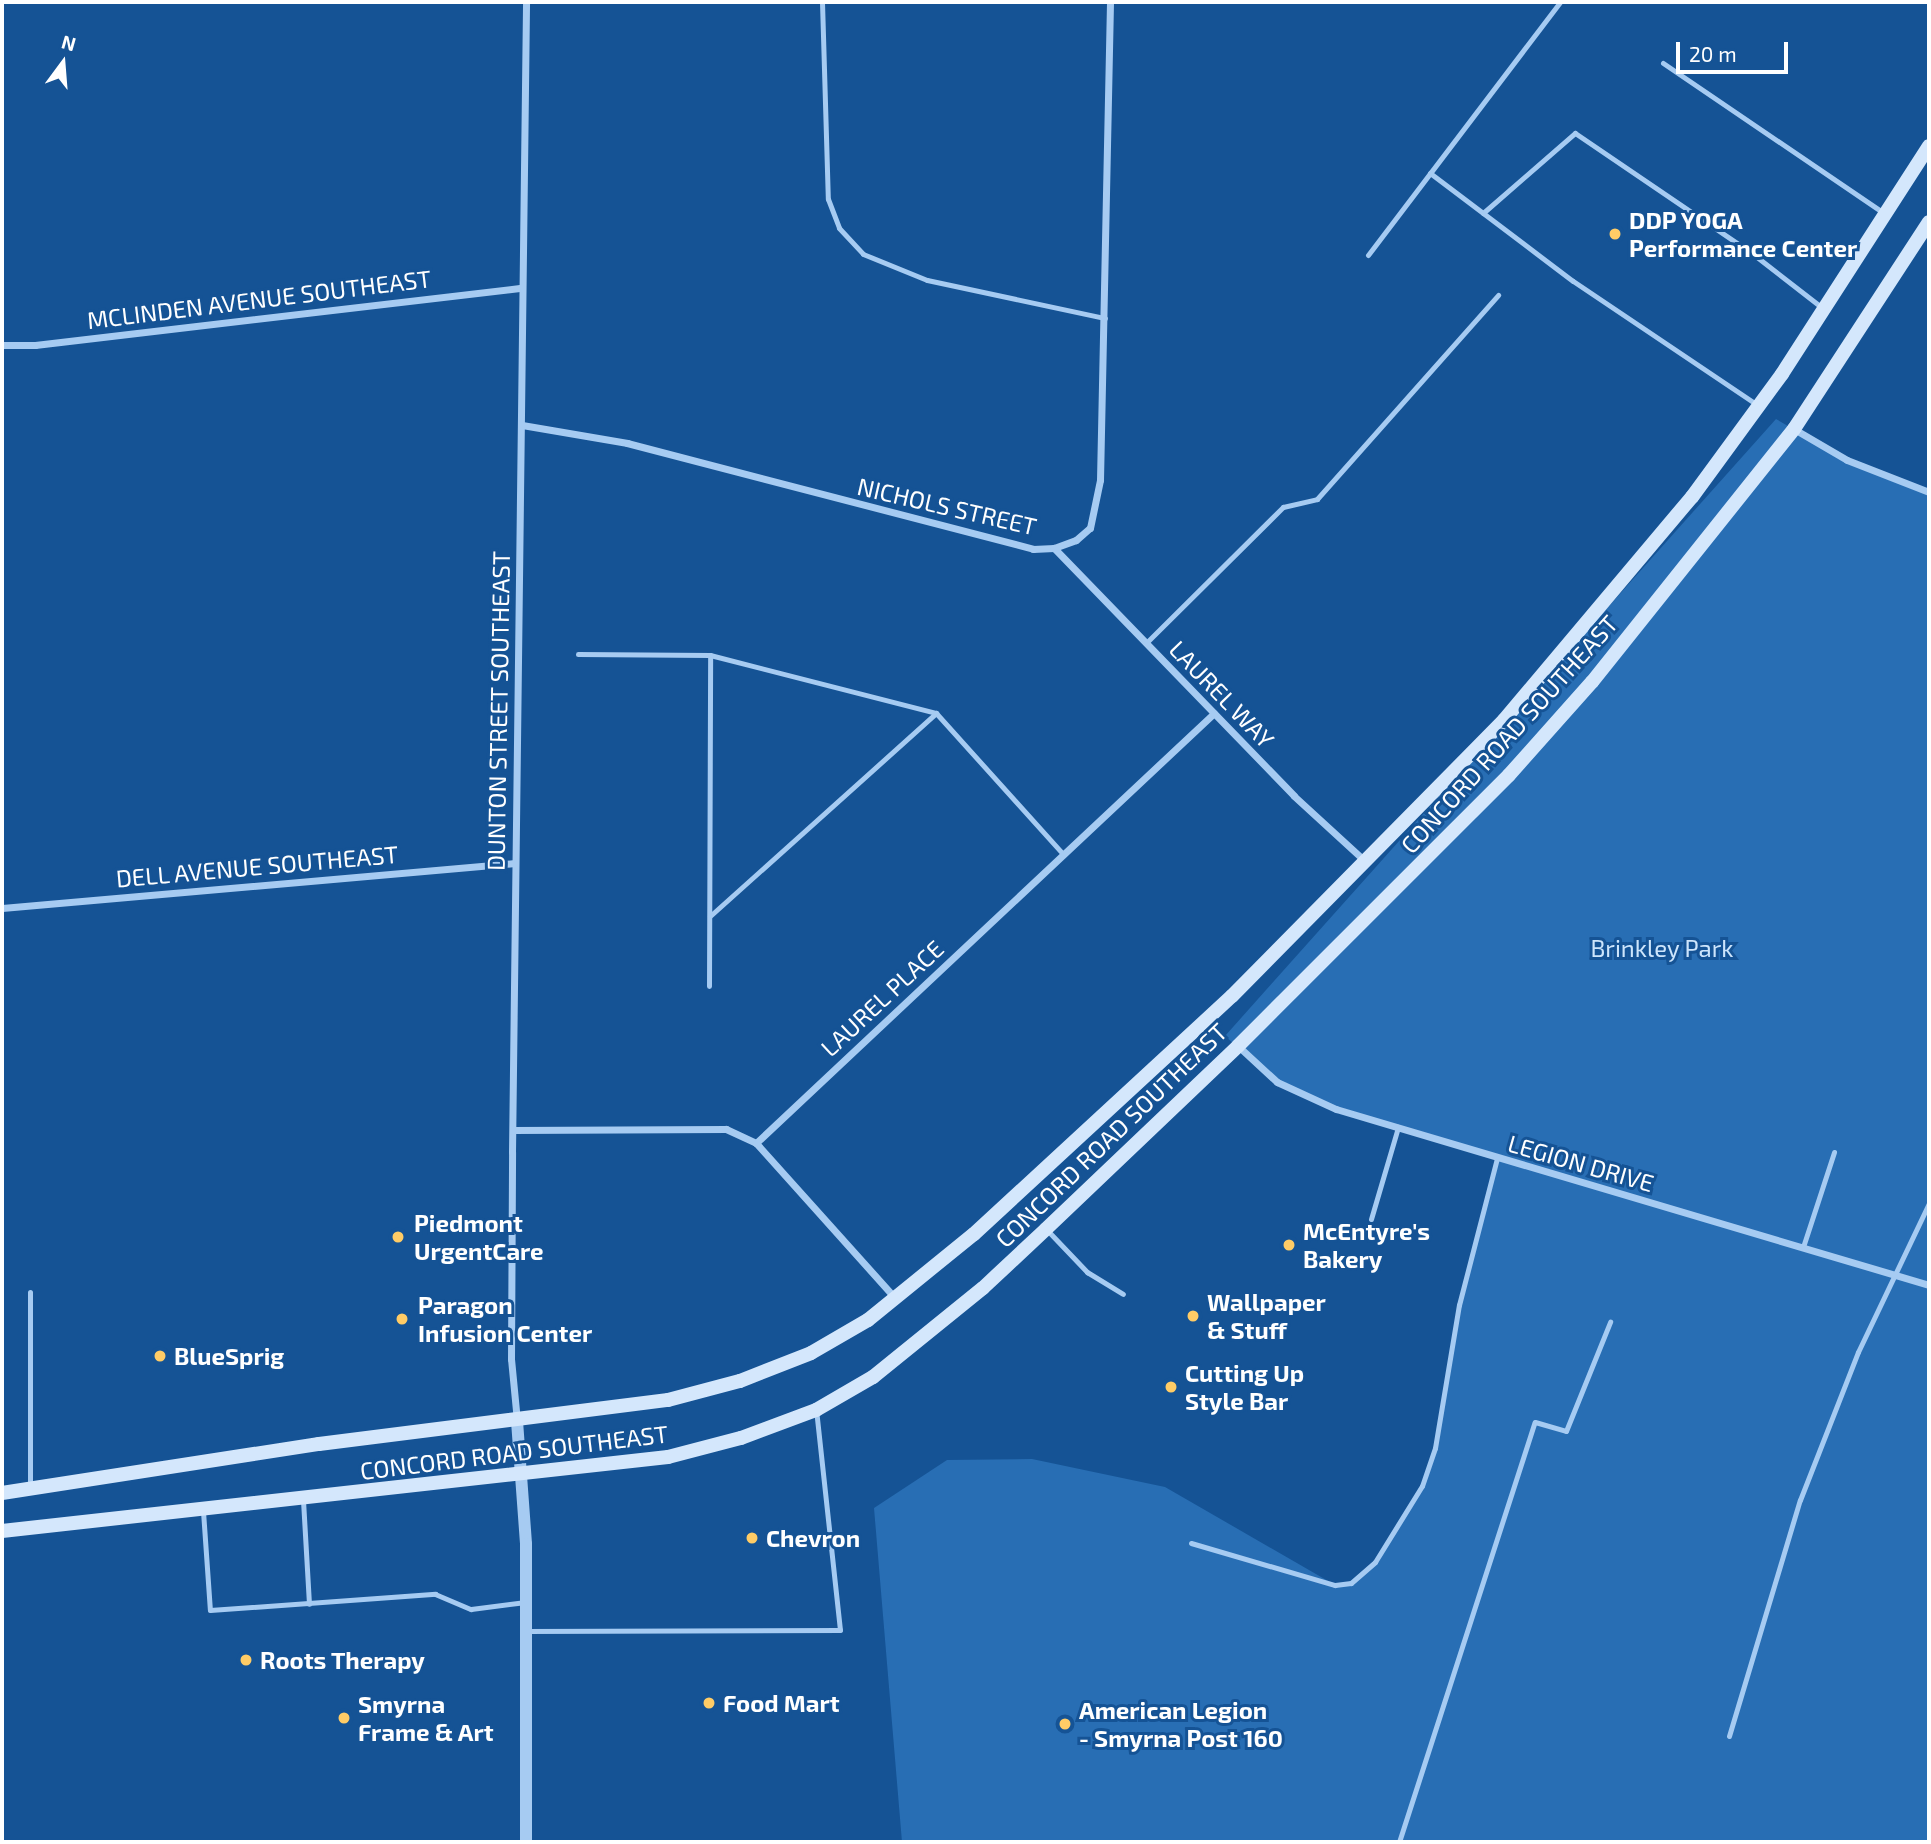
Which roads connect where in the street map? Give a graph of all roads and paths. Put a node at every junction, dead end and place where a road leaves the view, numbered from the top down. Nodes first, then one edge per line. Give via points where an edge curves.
1 (526, 2) edge
2 (822, 2) edge
3 (1110, 2) edge
4 (1560, 2) edge
5 (1663, 63) dead end
6 (1929, 146) edge
7 (1430, 173) junction
8 (1483, 213) junction
9 (1885, 214) junction
10 (1929, 222) edge
11 (1368, 255) dead end
12 (520, 288) junction
13 (1498, 295) dead end
14 (1824, 309) junction
15 (1105, 318) junction
16 (2, 345) edge
17 (1759, 406) junction
18 (522, 425) junction
19 (1794, 429) junction
20 (1929, 492) edge
21 (1054, 548) junction
22 (1146, 643) junction
23 (578, 654) dead end
24 (710, 655) junction
25 (936, 713) junction
26 (1214, 713) junction
27 (1063, 854) junction
28 (1366, 862) junction
29 (515, 863) junction
30 (2, 908) edge
31 (709, 916) junction
32 (709, 986) dead end
33 (1238, 1046) junction
34 (1398, 1127) junction
35 (513, 1130) junction
36 (756, 1143) junction
37 (1833, 1152) dead end
38 (1497, 1158) junction
39 (1929, 1203) edge
40 (1371, 1219) dead end
41 (1046, 1229) junction
42 (1803, 1247) junction
43 (1896, 1275) junction
44 (1929, 1285) edge
45 (30, 1292) dead end
46 (1123, 1294) dead end
47 (896, 1298) junction
48 (1610, 1322) dead end
49 (816, 1409) junction
50 (517, 1421) junction
51 (522, 1476) junction
52 (30, 1490) junction
53 (2, 1493) edge
54 (303, 1500) junction
55 (203, 1511) junction
56 (2, 1531) edge
57 (1191, 1544) dead end
58 (526, 1602) junction
59 (309, 1604) junction
60 (525, 1631) junction
61 (1729, 1736) dead end
62 (526, 1842) edge
63 (1399, 1842) edge

1 - 12 street, DUNTON STREET SOUTHEAST
2 - 15 lane via 828,199 839,228 855,246 863,254 927,280
3 - 15 street, NICHOLS STREET
4 - 7 lane
5 - 9 lane
6 - 9 main road, CONCORD ROAD SOUTHEAST
7 - 8 lane
7 - 11 lane
8 - 14 lane via 1576,133 1753,254
8 - 17 lane via 1573,281
9 - 14 main road, CONCORD ROAD SOUTHEAST
10 - 19 main road, CONCORD ROAD SOUTHEAST
12 - 16 street, MCLINDEN AVENUE SOUTHEAST via 35,345
12 - 18 street, DUNTON STREET SOUTHEAST
13 - 22 lane via 1317,499 1283,507
14 - 17 main road, CONCORD ROAD SOUTHEAST
15 - 21 street, NICHOLS STREET via 1098,504 1090,528 1076,540
17 - 28 main road, CONCORD ROAD SOUTHEAST via 1586,627
18 - 21 street, NICHOLS STREET via 627,443 991,540
18 - 29 street, DUNTON STREET SOUTHEAST
19 - 20 street via 1847,460
19 - 33 main road, CONCORD ROAD SOUTHEAST via 1649,612 1509,775
21 - 22 street, LAUREL WAY
22 - 26 street, LAUREL WAY
23 - 24 lane
24 - 25 lane
24 - 31 lane
25 - 27 lane
25 - 31 lane
26 - 27 street, LAUREL PLACE
26 - 28 street, LAUREL WAY
27 - 36 street, LAUREL PLACE
28 - 47 main road, CONCORD ROAD SOUTHEAST via 1129,1091 974,1234
29 - 30 street, DELL AVENUE SOUTHEAST
29 - 35 street, DUNTON STREET SOUTHEAST
31 - 32 lane
33 - 34 street, LEGION DRIVE via 1277,1082 1336,1109
33 - 41 main road, CONCORD ROAD SOUTHEAST
34 - 38 street, LEGION DRIVE
34 - 40 lane
35 - 36 street via 726,1129
35 - 50 street, DUNTON STREET SOUTHEAST via 511,1359
36 - 47 street
37 - 42 lane
38 - 42 street, LEGION DRIVE
38 - 57 lane via 1459,1306 1435,1448 1422,1486 1375,1562 1351,1583 1335,1585
39 - 43 lane
41 - 46 lane via 1087,1272
41 - 49 main road, CONCORD ROAD SOUTHEAST via 923,1338 873,1377
42 - 43 street, LEGION DRIVE
43 - 44 street, LEGION DRIVE
43 - 61 lane via 1858,1352 1800,1500
45 - 52 lane
47 - 50 main road, CONCORD ROAD SOUTHEAST via 811,1353 740,1381 668,1400
48 - 63 lane via 1566,1431 1535,1422
49 - 51 main road, CONCORD ROAD SOUTHEAST via 741,1438 668,1457
49 - 60 lane via 840,1630
50 - 51 street
50 - 52 main road, CONCORD ROAD SOUTHEAST via 319,1444
51 - 54 main road, CONCORD ROAD SOUTHEAST
51 - 58 street
52 - 53 main road, CONCORD ROAD SOUTHEAST
54 - 55 main road, CONCORD ROAD SOUTHEAST
54 - 59 lane
55 - 56 main road, CONCORD ROAD SOUTHEAST
55 - 59 lane via 210,1610
58 - 59 lane via 471,1609 435,1594
58 - 60 street
60 - 62 street

